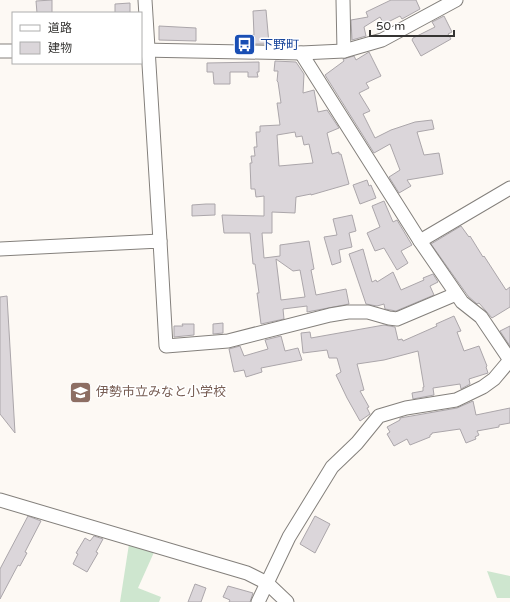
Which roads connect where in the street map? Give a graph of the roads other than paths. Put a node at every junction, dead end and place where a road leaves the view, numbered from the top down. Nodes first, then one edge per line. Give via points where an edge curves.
1 (145, 0) edge
2 (343, 0) edge
3 (456, 0) edge
4 (144, 50) edge
5 (0, 51) edge
6 (12, 51) edge
7 (344, 51) junction
8 (301, 53) junction
9 (510, 188) edge
10 (160, 241) junction
11 (420, 241) junction
12 (0, 249) edge
13 (456, 294) junction
14 (510, 360) edge
15 (0, 500) edge
16 (267, 584) junction
17 (258, 602) edge
18 (287, 602) edge

1 - 4 street
2 - 7 street
3 - 7 street via 382,40
4 - 8 street
4 - 10 street
5 - 6 street
7 - 8 street
8 - 11 street
9 - 11 street
10 - 12 street
10 - 13 street via 166,346 228,341 348,312 368,312 396,319
11 - 13 street
13 - 14 street via 481,317
14 - 16 street via 494,379 456,400 406,408 379,416 357,443 332,467 289,538
15 - 16 street via 216,563 247,573
16 - 17 street
16 - 18 street

